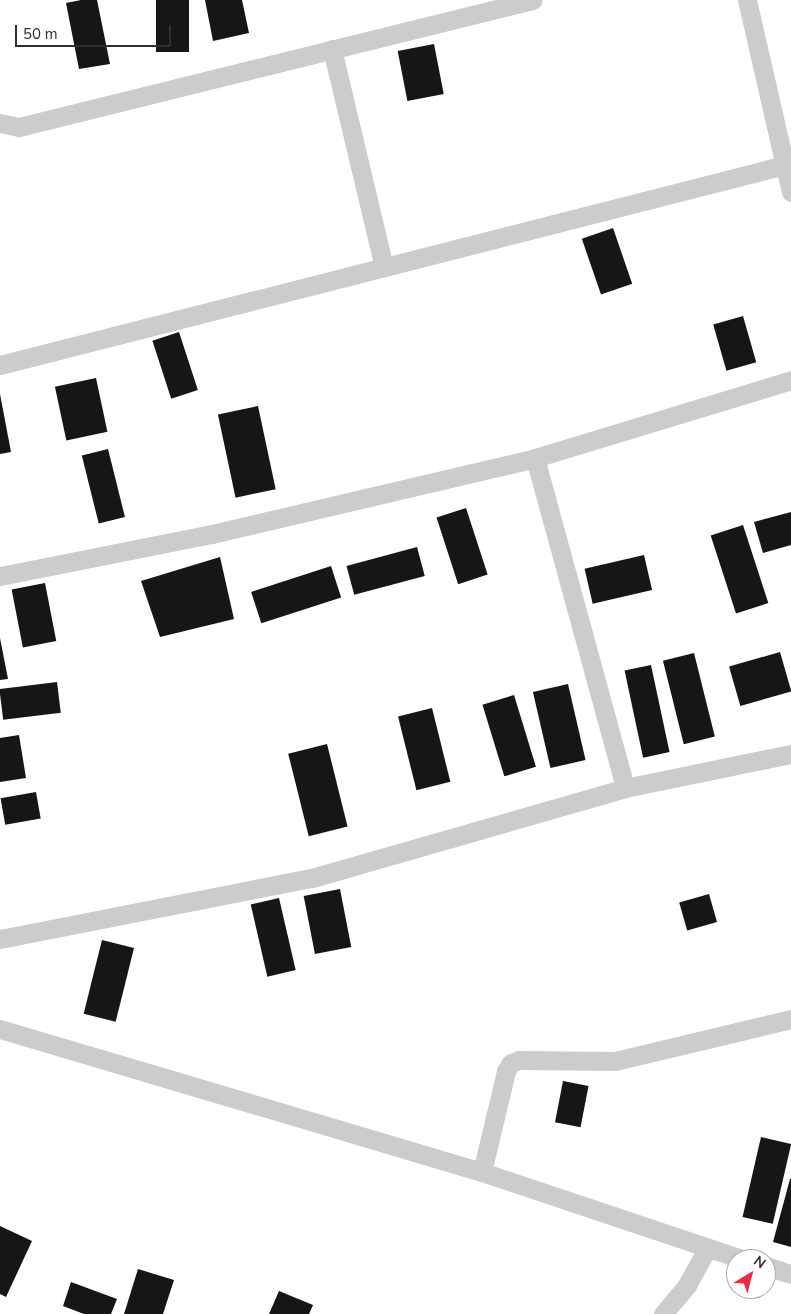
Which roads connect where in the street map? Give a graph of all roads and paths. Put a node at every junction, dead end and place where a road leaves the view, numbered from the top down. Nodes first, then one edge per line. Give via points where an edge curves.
1 (533, 0) edge
2 (747, 0) edge
3 (332, 49) junction
4 (0, 123) edge
5 (783, 124) edge
6 (785, 165) junction
7 (791, 192) edge
8 (384, 267) junction
9 (0, 365) edge
10 (791, 380) edge
11 (535, 458) junction
12 (0, 576) edge
13 (791, 754) edge
14 (625, 788) junction
15 (0, 939) edge
16 (791, 1019) edge
17 (0, 1029) edge
18 (482, 1172) junction
19 (707, 1249) junction
20 (726, 1254) edge
21 (776, 1269) edge
22 (791, 1274) edge
23 (663, 1314) edge

1 - 3 street
2 - 5 street
3 - 4 street via 19,126
3 - 8 street
5 - 6 street
6 - 7 street
6 - 8 street
8 - 9 street
10 - 11 street
11 - 12 street via 212,534
11 - 14 street
13 - 14 street
14 - 15 street via 312,878
16 - 18 street via 615,1061 519,1060 511,1063 506,1071
17 - 18 street
18 - 19 street
19 - 20 street
19 - 23 street via 687,1285
21 - 22 street

